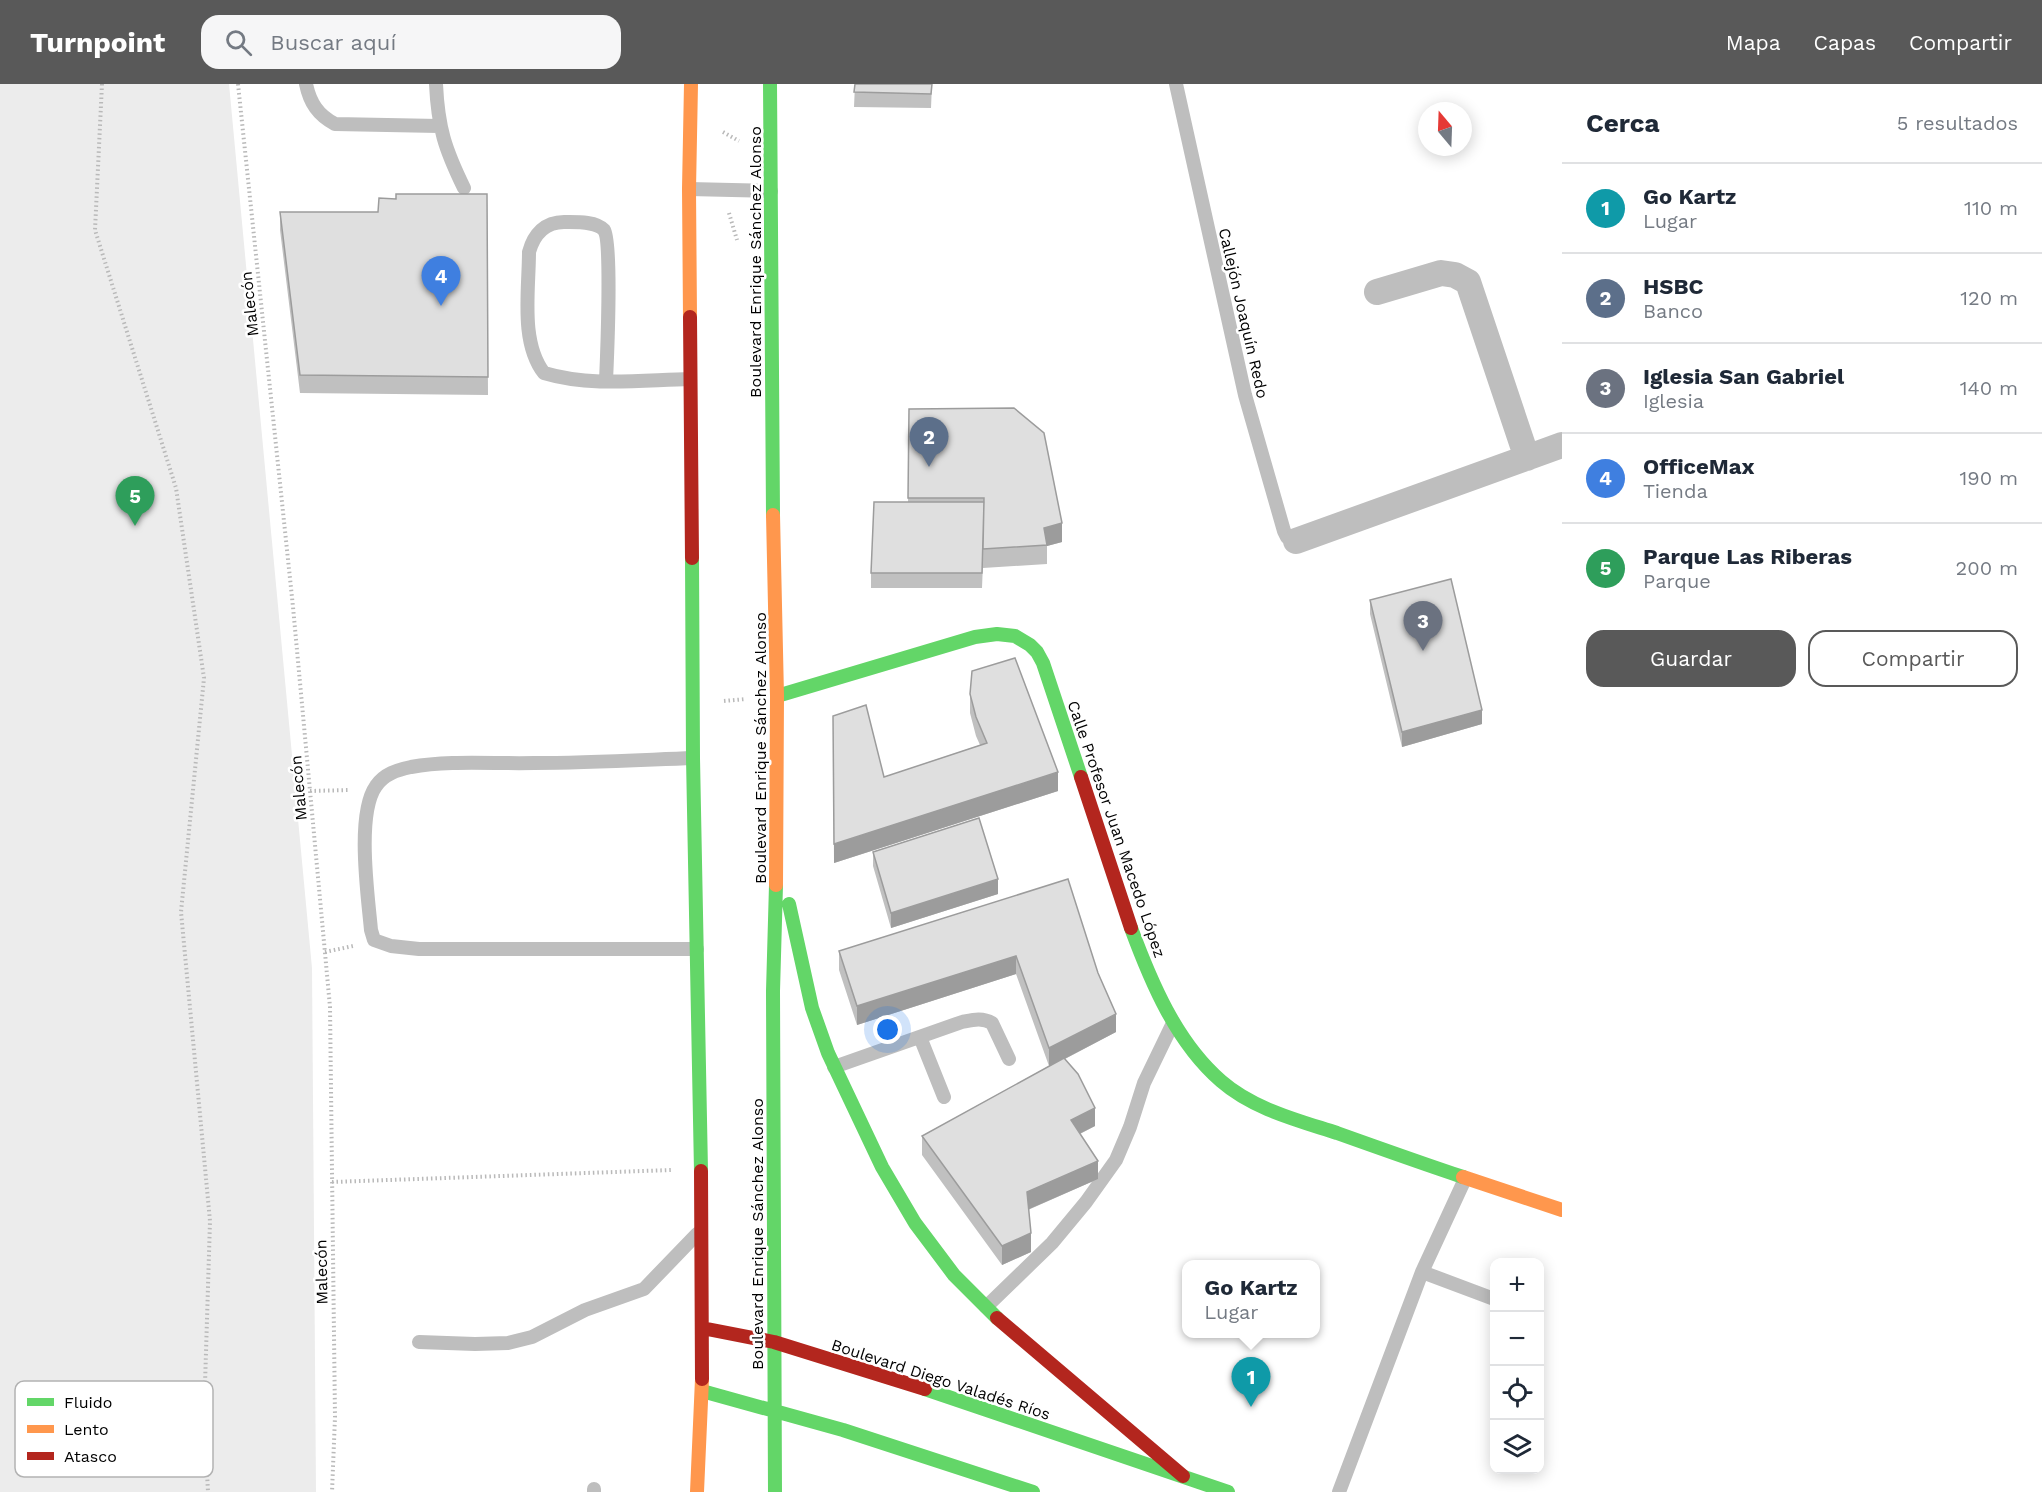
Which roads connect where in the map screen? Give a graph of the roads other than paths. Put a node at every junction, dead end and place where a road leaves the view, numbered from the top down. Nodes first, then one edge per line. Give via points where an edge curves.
1 (306, 84) edge
2 (436, 84) edge
3 (690, 84) edge
4 (770, 84) edge
5 (1176, 84) edge
6 (439, 126) junction
7 (464, 188) dead end
8 (689, 189) junction
9 (771, 191) junction
10 (1377, 292) dead end
11 (690, 379) junction
12 (606, 381) junction
13 (1562, 445) edge
14 (1527, 458) junction
15 (1296, 542) joint
16 (777, 696) junction
17 (693, 758) junction
18 (777, 843) junction
19 (697, 949) junction
20 (1174, 1021) junction
21 (920, 1037) junction
22 (1009, 1059) dead end
23 (834, 1066) junction
24 (944, 1097) dead end
25 (1465, 1179) junction
26 (1562, 1210) edge
27 (702, 1228) junction
28 (1422, 1272) junction
29 (1490, 1298) edge
30 (986, 1307) junction
31 (702, 1328) junction
32 (419, 1342) dead end
33 (774, 1342) junction
34 (702, 1391) junction
35 (773, 1412) junction
36 (1183, 1476) junction
37 (697, 1492) edge
38 (775, 1492) edge
39 (1033, 1492) edge
40 (1227, 1492) edge
41 (1340, 1492) edge

1 - 6 lane via 314,108 335,124
2 - 6 lane
3 - 8 main road
4 - 9 main road, Boulevard Enrique Sánchez Alonso
5 - 15 lane, Callejón Joaquín Redo via 1245,395 1284,531
6 - 7 lane
8 - 9 lane
8 - 11 main road
9 - 16 main road, Boulevard Enrique Sánchez Alonso
10 - 14 street via 1441,273 1468,282
11 - 12 lane
11 - 17 main road
12 - 12 lane via 544,373 533,353 529,337 530,252 533,238 561,221 583,222 605,232
13 - 14 street
14 - 15 street
16 - 18 main road, Boulevard Enrique Sánchez Alonso
16 - 20 main road, Calle Profesor Juan Macedo López via 975,637 999,633 1032,644 1043,663 1132,932
17 - 19 main road
17 - 19 lane via 436,764 395,771 381,779 374,789 365,853 371,930 374,940 391,946
18 - 23 main road via 812,1008
18 - 33 main road, Boulevard Enrique Sánchez Alonso via 773,991
19 - 27 main road
20 - 25 main road, Calle Profesor Juan Macedo López via 1195,1054 1221,1081 1257,1104
20 - 30 lane via 1144,1083 1116,1160 1052,1244
21 - 22 lane via 962,1022 987,1020
21 - 23 lane
21 - 24 lane
23 - 30 main road via 882,1167 915,1222 954,1275
25 - 26 main road, Calle Profesor Juan Macedo López
25 - 28 lane
27 - 31 main road
27 - 32 lane via 644,1289 585,1310 532,1337 508,1343
28 - 29 lane
28 - 41 lane
30 - 36 main road
31 - 33 main road, Boulevard Diego Valadés Ríos
31 - 34 main road
33 - 35 main road, Boulevard Enrique Sánchez Alonso
33 - 36 main road, Boulevard Diego Valadés Ríos
34 - 35 main road
34 - 37 main road
35 - 38 main road, Boulevard Enrique Sánchez Alonso
35 - 39 main road via 843,1430
36 - 40 main road, Boulevard Diego Valadés Ríos

